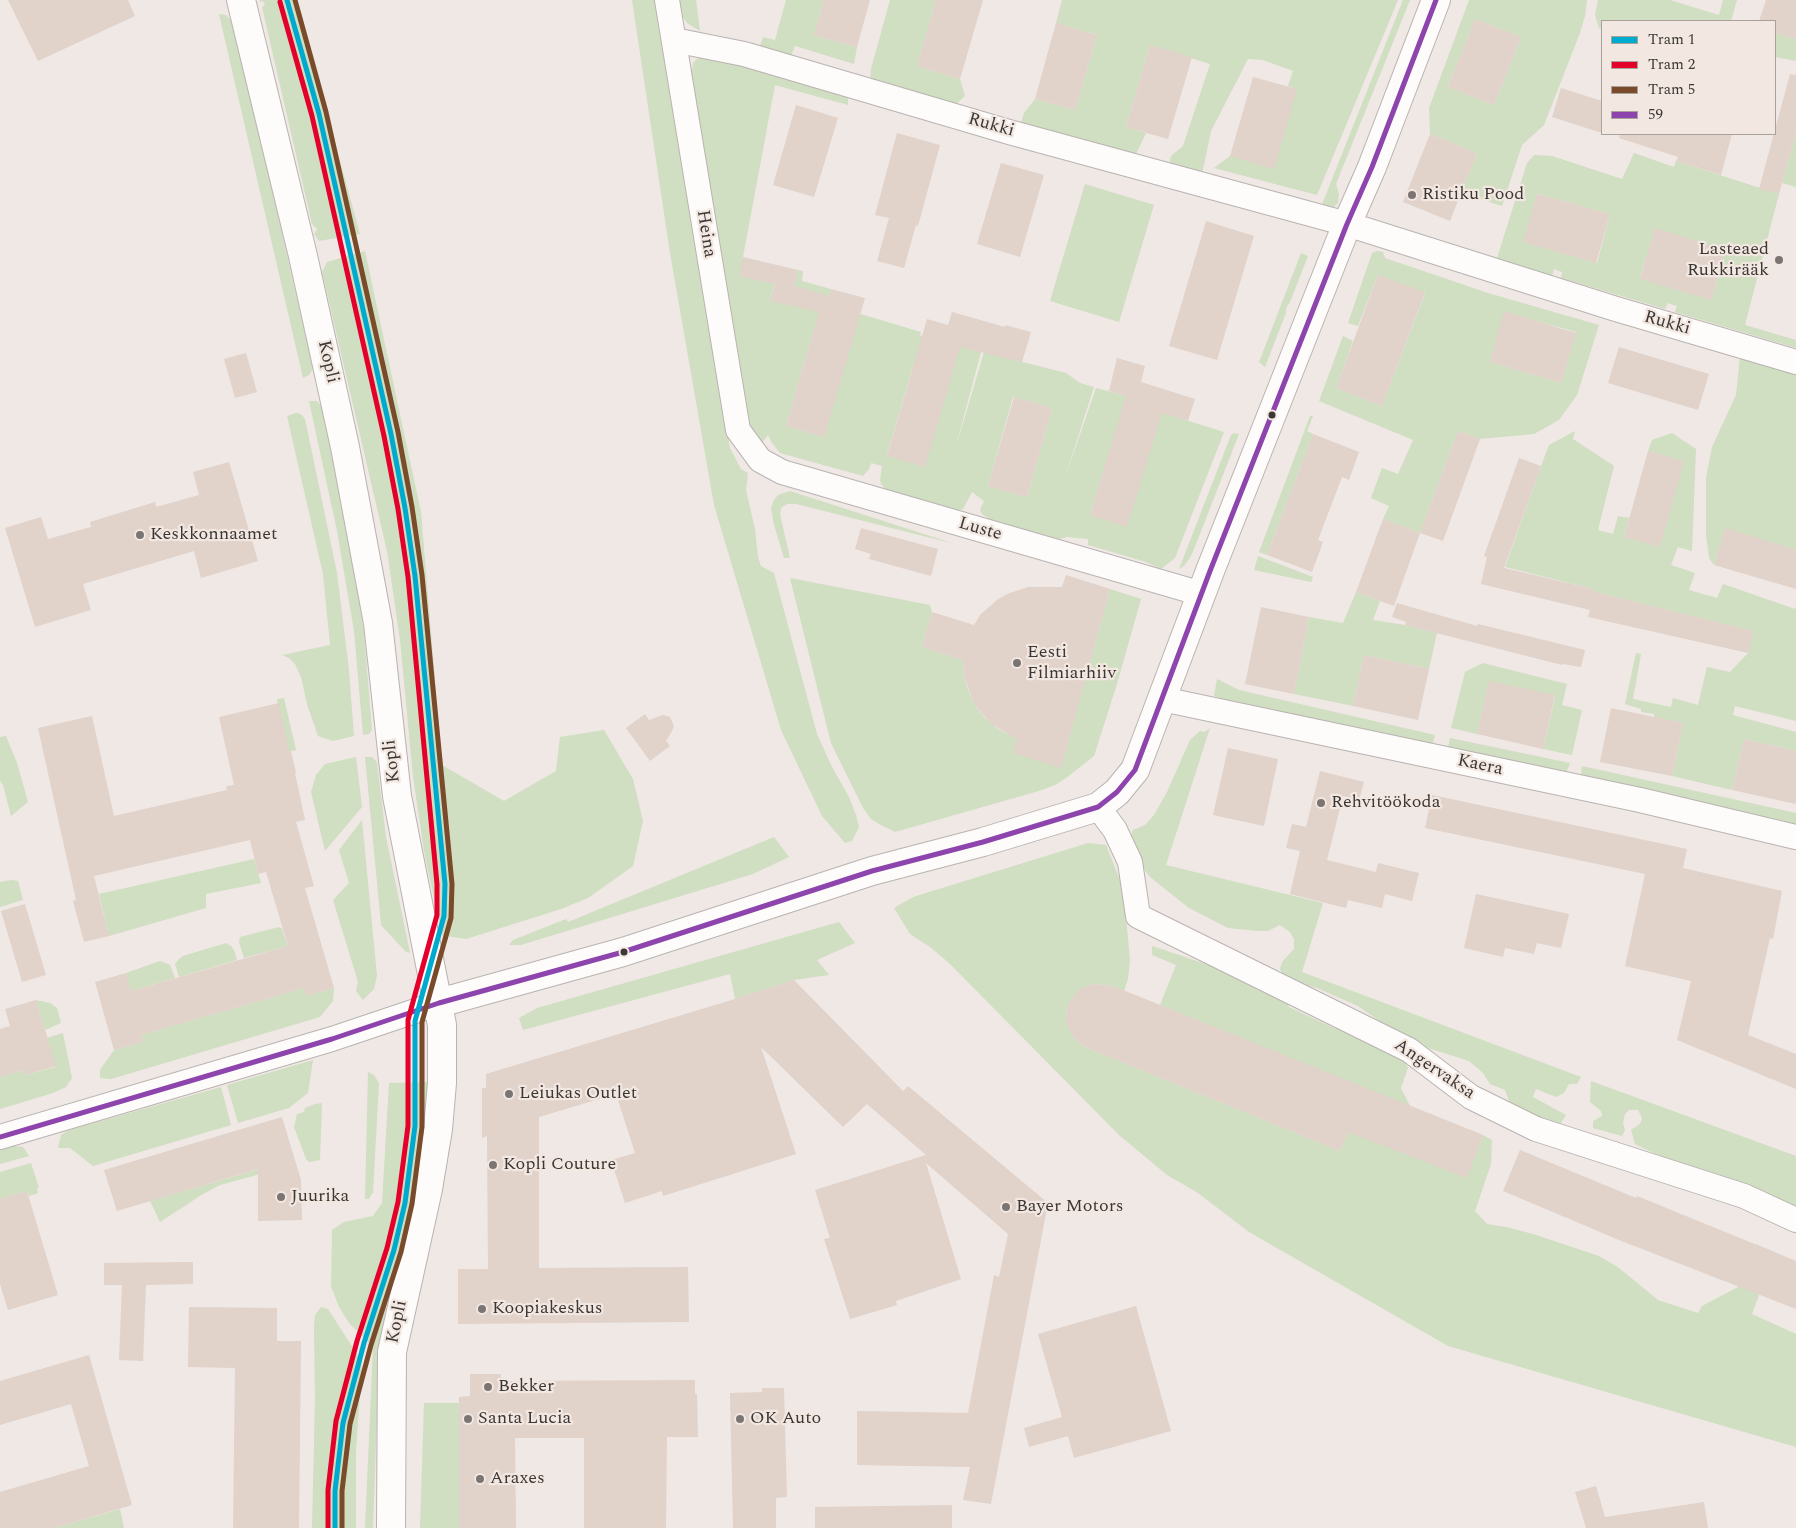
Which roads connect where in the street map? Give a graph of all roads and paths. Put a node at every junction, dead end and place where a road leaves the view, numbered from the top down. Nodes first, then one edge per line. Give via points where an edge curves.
1 (241, 0) edge
2 (667, 0) edge
3 (1436, 0) edge
4 (674, 40) junction
5 (1347, 224) junction
6 (1796, 362) edge
7 (760, 460) joint
8 (1202, 594) junction
9 (1162, 699) junction
10 (1098, 807) junction
11 (1796, 837) edge
12 (439, 1003) junction
13 (0, 1137) edge
14 (1796, 1220) edge
15 (391, 1528) edge

1 - 12 street, Kopli via 345,447 378,623 397,796
2 - 4 street, Heina
3 - 5 street
4 - 5 street, Rukki via 744,54 1009,132
4 - 7 street, Heina via 738,430
5 - 6 street, Rukki
5 - 8 street
7 - 8 street, Luste via 782,472
8 - 9 street
9 - 10 street via 1135,770 1117,792
9 - 11 street, Kaera via 1640,800
10 - 12 street via 872,871 623,952
10 - 14 street, Angervaksa via 1115,830 1130,862 1138,916 1409,1050 1471,1097 1536,1129 1744,1196
12 - 13 street via 332,1039
12 - 15 street, Kopli via 443,1060 438,1130 392,1352

